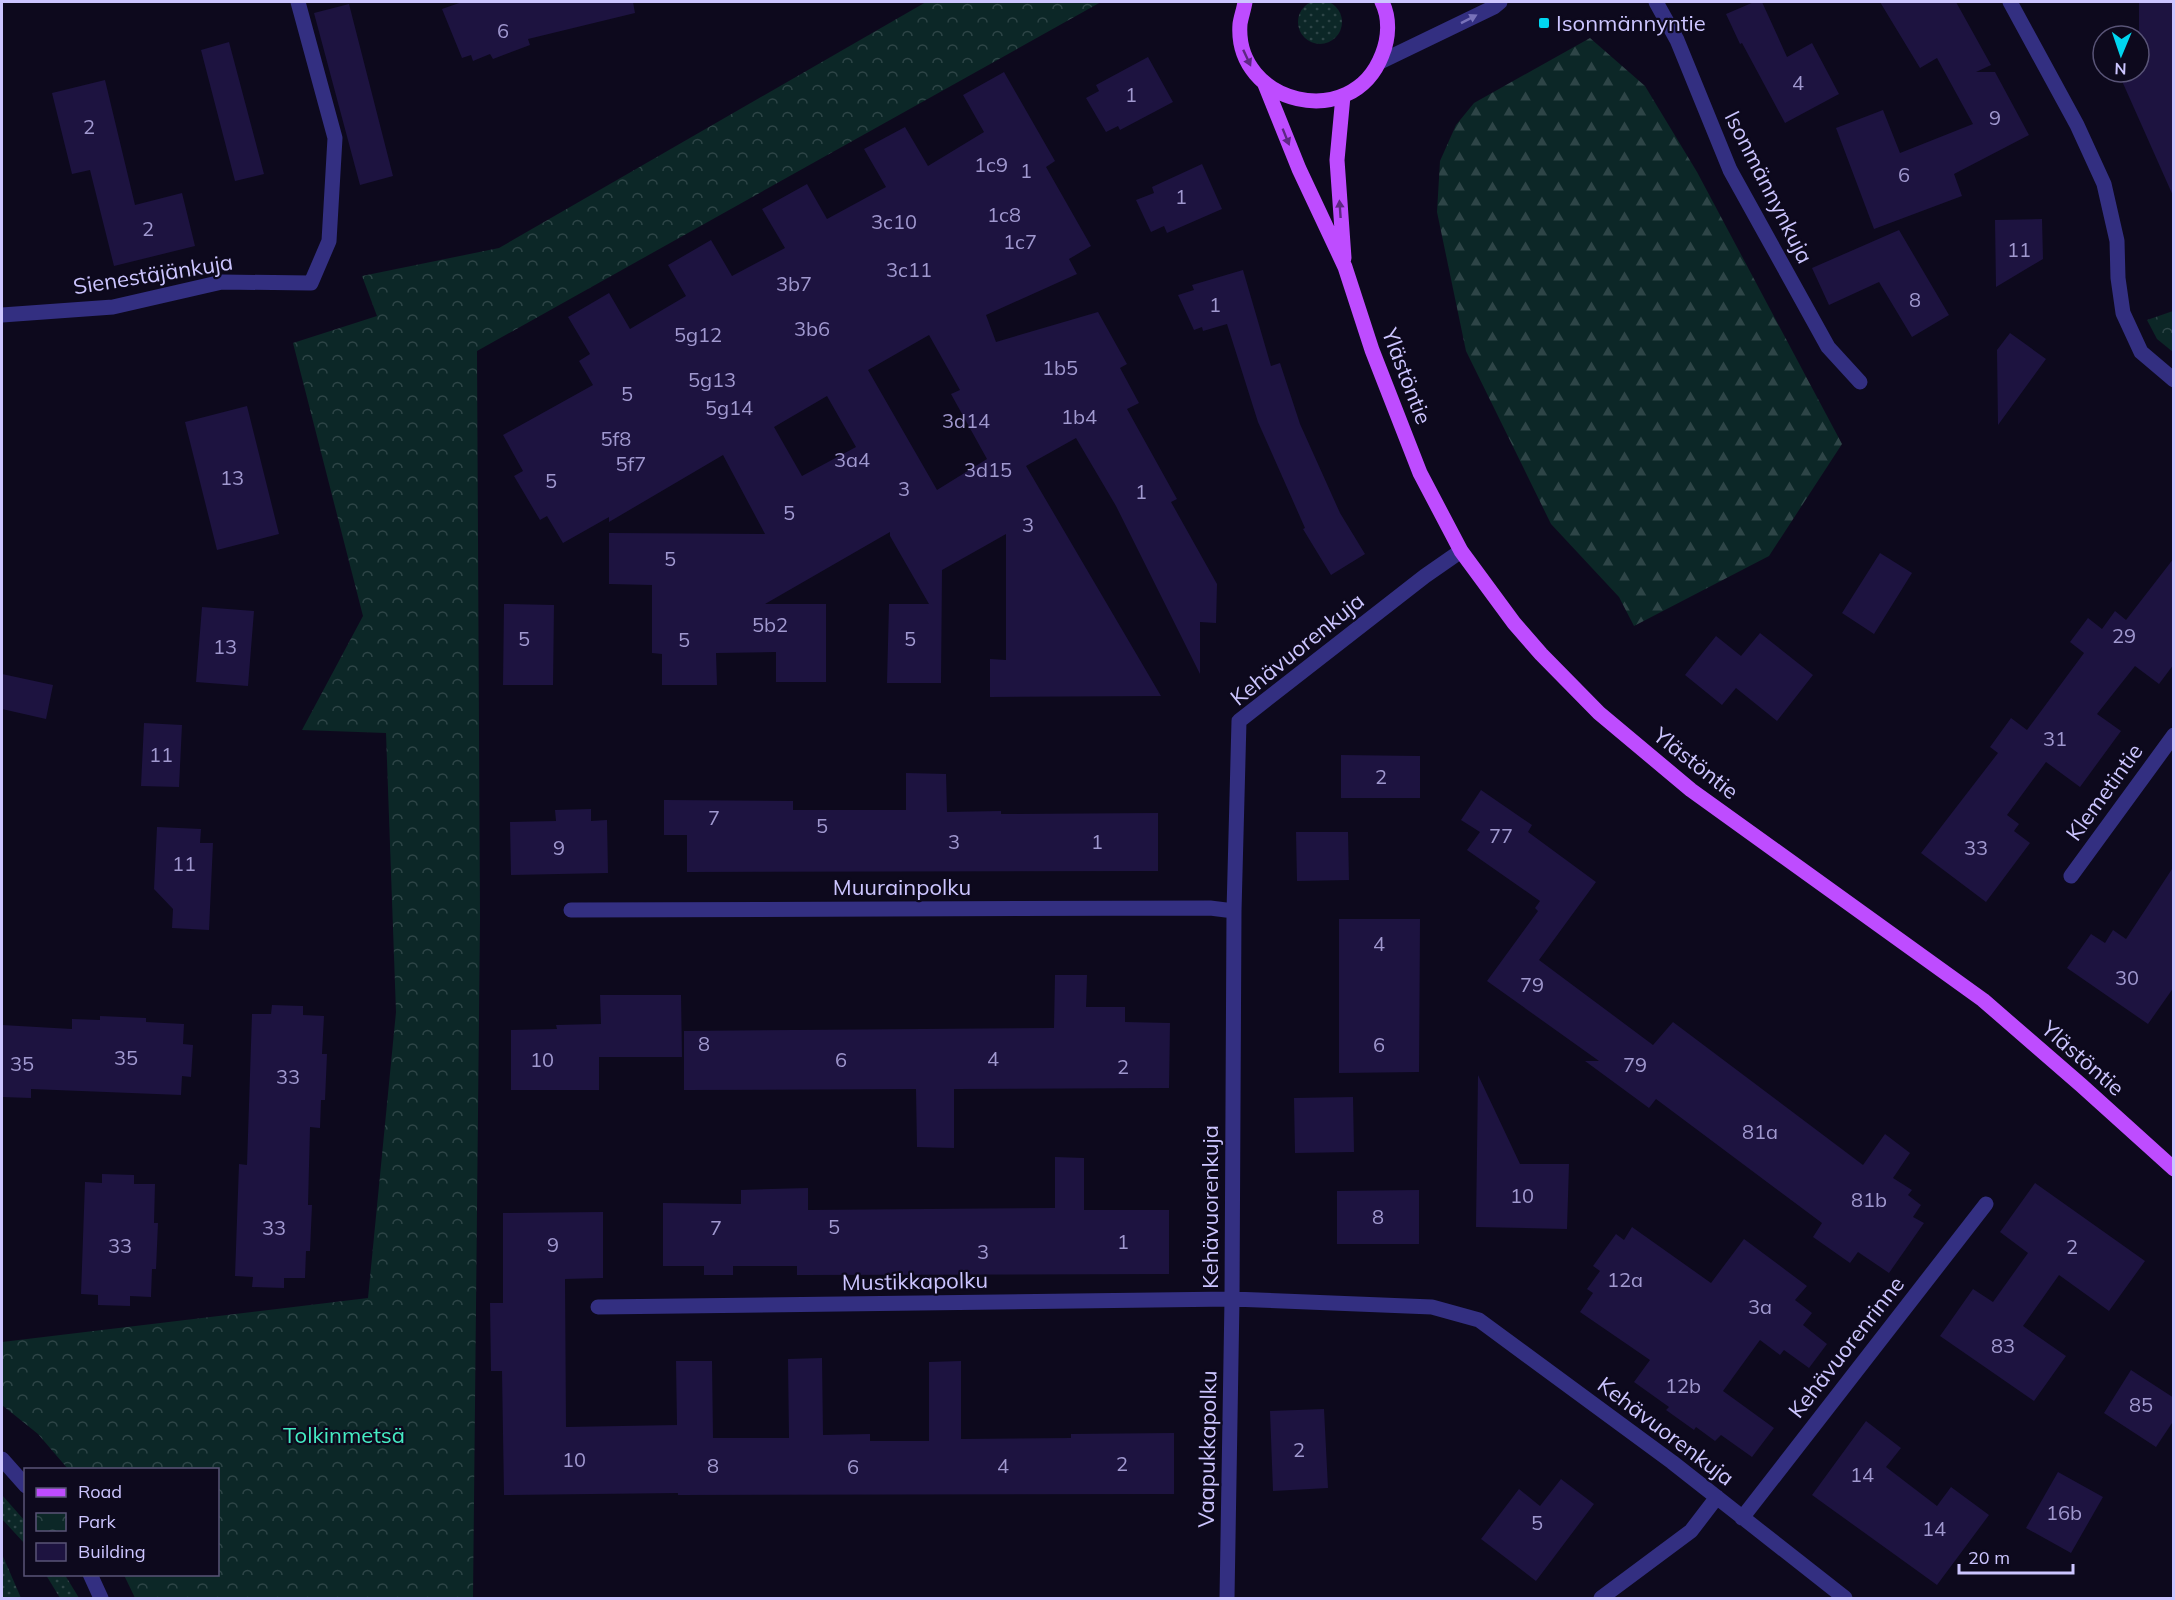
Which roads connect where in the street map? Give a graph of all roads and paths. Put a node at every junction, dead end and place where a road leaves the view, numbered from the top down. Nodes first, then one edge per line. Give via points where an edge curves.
1 (298, 2) edge
2 (1245, 2) edge
3 (1382, 2) edge
4 (1500, 2) edge
5 (1656, 2) edge
6 (2010, 2) edge
7 (1380, 62) junction
8 (1264, 82) junction
9 (1343, 96) junction
10 (1345, 267) junction
11 (2, 315) edge
12 (2174, 380) edge
13 (1860, 382) dead end
14 (1461, 551) junction
15 (2174, 735) edge
16 (2072, 876) dead end
17 (571, 910) dead end
18 (1234, 911) junction
19 (2174, 1169) edge
20 (1986, 1204) dead end
21 (1232, 1299) junction
22 (598, 1306) dead end
23 (2, 1459) edge
24 (24, 1484) edge
25 (1717, 1497) junction
26 (1742, 1518) junction
27 (90, 1576) edge
28 (101, 1599) edge
29 (1227, 1599) edge
30 (1601, 1599) edge
31 (1845, 1599) edge

1 - 11 street, Sienestäjänkuja via 335,138 329,241 311,283 222,282 113,307
2 -> 8 main road via 1240,25 1243,48 1251,67
3 - 7 main road via 1388,34
7 -> 4 street
5 - 13 street, Isonmännynkuja via 1677,40 1730,170 1828,347
6 - 12 street via 2077,125 2104,184 2117,241 2123,314 2141,352
7 - 9 main road via 1368,78
8 - 9 main road via 1282,94 1304,101
8 -> 10 main road, Ylästöntie
10 -> 9 main road, Ylästöntie via 1337,160
10 - 14 main road, Ylästöntie via 1372,350 1420,473
14 - 18 street, Kehävuorenkuja via 1239,721
14 - 19 main road, Ylästöntie via 1514,623 1599,713 1691,790 1983,1000
15 - 16 street, Klemetintie
17 - 18 street, Muurainpolku
18 - 21 street, Kehävuorenkuja
20 - 26 street, Kehävuorenrinne
21 - 22 street, Mustikkapolku
21 - 25 street, Kehävuorenkuja via 1432,1307 1479,1320
21 - 29 street, Vaapukkapolku
23 - 24 street
25 - 26 street, Kehävuorenkuja
25 - 30 street via 1691,1531
26 - 31 street, Kehävuorenkuja
27 - 28 street

